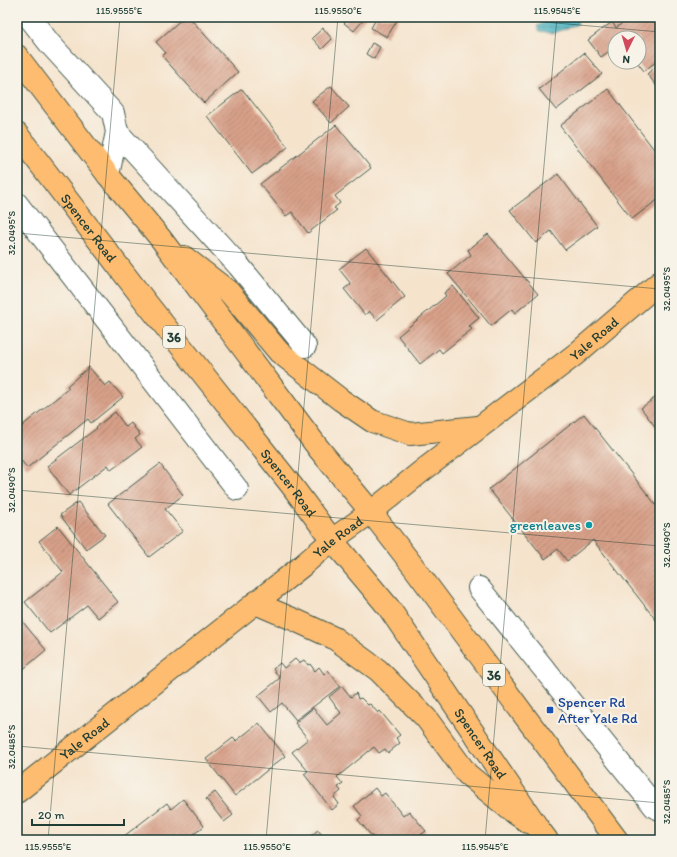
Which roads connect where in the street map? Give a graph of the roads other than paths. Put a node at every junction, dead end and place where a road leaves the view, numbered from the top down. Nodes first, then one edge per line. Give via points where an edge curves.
1 (29, 17) edge
2 (17, 56) edge
3 (117, 132) junction
4 (17, 134) edge
5 (108, 175) junction
6 (17, 204) edge
7 (161, 239) junction
8 (660, 282) edge
9 (305, 346) dead end
10 (478, 427) junction
11 (237, 489) dead end
12 (371, 512) junction
13 (332, 540) junction
14 (479, 588) dead end
15 (255, 603) junction
16 (17, 792) edge
17 (660, 809) edge
18 (542, 834) edge
19 (617, 840) edge

1 - 3 street via 113,113
2 - 5 main road, 36
3 - 5 street
3 - 9 street via 239,266
4 - 13 main road, Spencer Road / 36
5 - 7 main road, 36
6 - 11 street
7 - 10 main road via 229,292 279,352 372,422 410,434
7 - 12 main road, 36 via 319,449
8 - 10 main road, Yale Road via 576,354
10 - 12 main road, Yale Road
12 - 13 main road, Yale Road
12 - 19 main road, 36
13 - 15 main road, Yale Road
13 - 18 main road, Spencer Road / 36 via 389,608
14 - 17 street via 655,807
15 - 16 main road, Yale Road
15 - 18 main road via 334,638 378,670 426,718 467,774

